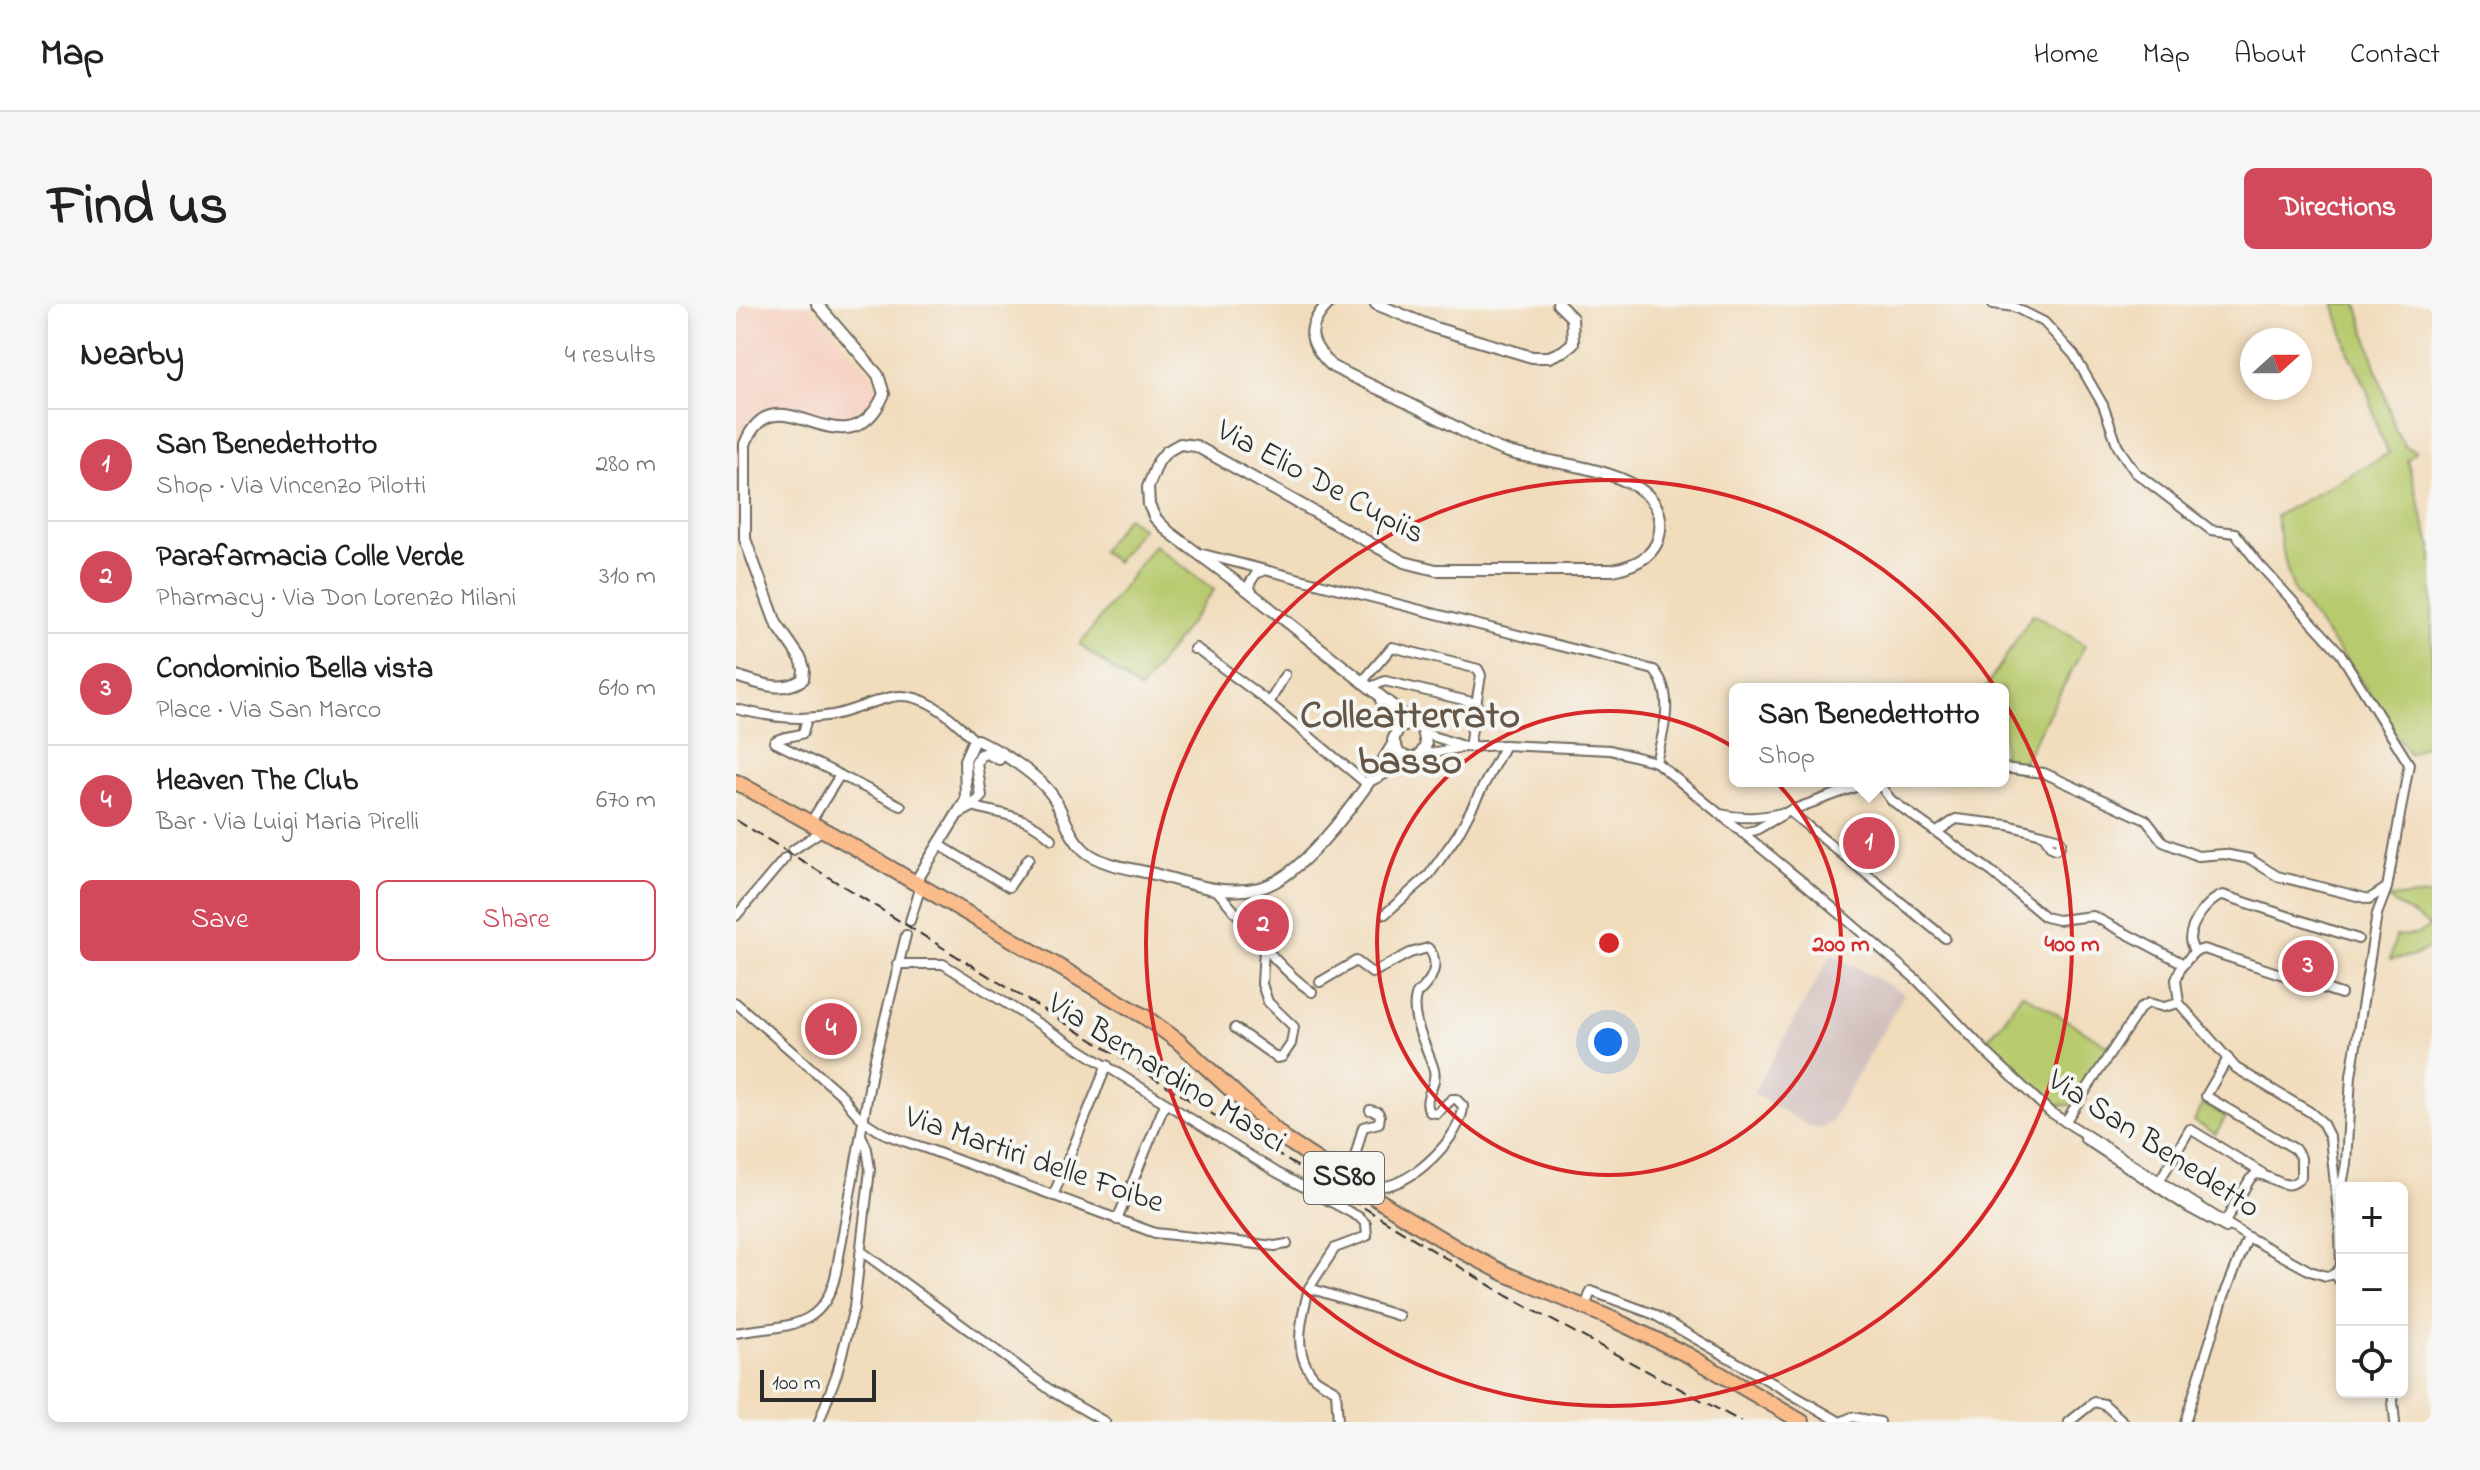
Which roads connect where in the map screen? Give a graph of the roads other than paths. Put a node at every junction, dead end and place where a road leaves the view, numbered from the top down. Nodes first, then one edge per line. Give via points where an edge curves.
1 (817, 304) edge
2 (1328, 304) edge
3 (1376, 304) edge
4 (1558, 304) edge
5 (1993, 304) edge
6 (1197, 553) junction
7 (1265, 570) junction
8 (1251, 593) junction
9 (1194, 649) dead end
10 (1285, 675) dead end
11 (736, 676) edge
12 (1369, 686) junction
13 (1269, 703) junction
14 (1476, 703) junction
15 (736, 709) edge
16 (807, 718) junction
17 (1416, 725) junction
18 (1396, 730) junction
19 (1426, 734) junction
20 (973, 740) junction
21 (1393, 744) junction
22 (1505, 745) junction
23 (1466, 747) junction
24 (1414, 756) junction
25 (1656, 762) junction
26 (2009, 769) edge
27 (736, 773) edge
28 (840, 775) junction
29 (736, 782) edge
30 (1371, 782) junction
31 (1043, 785) junction
32 (1857, 787) edge
33 (1879, 787) edge
34 (736, 791) edge
35 (774, 804) junction
36 (901, 806) dead end
37 (972, 806) junction
38 (1789, 811) junction
39 (1717, 813) junction
40 (957, 814) junction
41 (1756, 818) junction
42 (817, 826) junction
43 (1762, 827) junction
44 (1937, 832) junction
45 (1742, 833) junction
46 (2044, 835) dead end
47 (1052, 839) dead end
48 (938, 844) junction
49 (1760, 847) junction
50 (793, 850) dead end
51 (785, 858) dead end
52 (1029, 858) dead end
53 (918, 885) junction
54 (1009, 887) junction
55 (2387, 888) junction
56 (1217, 891) junction
57 (1019, 892) dead end
58 (1385, 914) dead end
59 (736, 916) edge
60 (910, 921) dead end
61 (906, 935) dead end
62 (1945, 938) dead end
63 (2358, 939) dead end
64 (1264, 948) junction
65 (2194, 952) junction
66 (897, 964) junction
67 (2184, 964) junction
68 (1320, 982) dead end
69 (1312, 992) dead end
70 (2341, 994) dead end
71 (736, 1003) edge
72 (2179, 1003) junction
73 (1235, 1028) dead end
74 (2228, 1058) junction
75 (1107, 1065) junction
76 (1165, 1104) junction
77 (1370, 1110) dead end
78 (865, 1121) junction
79 (2065, 1122) junction
80 (861, 1136) junction
81 (1341, 1164) junction
82 (1324, 1165) junction
83 (2264, 1175) junction
84 (2160, 1180) junction
85 (2342, 1182) edge
86 (2336, 1188) edge
87 (1053, 1196) junction
88 (1117, 1220) junction
89 (2225, 1222) junction
90 (843, 1233) junction
91 (2248, 1237) junction
92 (1287, 1244) dead end
93 (861, 1246) junction
94 (2340, 1254) edge
95 (2335, 1274) joint
96 (1309, 1288) junction
97 (1585, 1307) junction
98 (1399, 1316) dead end
99 (736, 1333) edge
100 (2393, 1398) edge
101 (819, 1422) edge
102 (1105, 1422) edge
103 (1338, 1422) edge
104 (1802, 1422) edge
105 (1841, 1422) edge
106 (1880, 1422) edge
107 (2069, 1422) edge
108 (2124, 1422) edge
109 (2185, 1422) edge
110 (2395, 1422) edge

1 - 11 street via 878,375 884,394 861,426 841,430 784,413 767,417 750,432 745,444 745,539 776,623 804,669 803,679 782,689
2 - 6 street, Via Elio De Cupiis via 1312,326 1313,342 1333,367 1504,451 1634,484 1654,501 1662,525 1658,542 1634,566 1613,570 1436,570 1404,562 1196,446 1180,444 1166,452 1151,475 1149,505 1155,518
3 - 4 street via 1477,341 1549,357 1573,343 1572,318
5 - 55 street via 2014,307 2044,322 2074,355 2135,472 2211,530 2235,533 2340,653 2409,764
6 - 7 street
6 - 8 street, Via Elio De Cupiis
7 - 8 street via 1250,583
7 - 25 street via 1654,670 1667,694
8 - 12 street, Via Elio De Cupiis
9 - 13 street
10 - 13 street
12 - 14 street via 1385,681
12 - 14 street via 1395,647 1478,669
12 - 17 street, Via Elio De Cupiis
12 - 18 street
13 - 30 street
14 - 23 street
15 - 16 street via 772,718
16 - 20 street via 895,696 912,697 945,712
16 - 28 street via 803,733 774,742
17 - 18 street
17 - 19 street
18 - 21 street
19 - 23 street
19 - 24 street via 1426,745
20 - 31 street via 998,751
20 - 40 street via 965,760 966,800
21 - 24 street via 1399,754
21 - 30 street
22 - 23 street, Via San Benedetto
22 - 25 street, Via San Benedetto via 1610,750
22 - 58 street via 1458,834 1429,875
23 - 24 street
24 - 30 street
25 - 39 street, Via San Benedetto
26 - 55 street via 2044,773 2146,820 2163,842 2198,856 2250,859 2277,876 2369,899
27 - 35 main road, SS80
28 - 36 street
28 - 42 street
29 - 35 main road, SS80
30 - 56 street via 1331,832 1283,878 1262,888
31 - 37 street via 992,755 980,755 976,763 981,796
31 - 56 street via 1086,853
32 - 38 street
33 - 44 street
34 - 35 main road, SS80
35 - 42 main road, SS80
37 - 40 street
37 - 47 street via 1011,814
38 - 41 street
38 - 43 street
38 - 62 street
39 - 41 street
39 - 45 street, Via San Benedetto
40 - 48 street
41 - 45 street
42 - 50 street
42 - 53 main road, SS80
43 - 45 street
43 - 49 street via 1755,835
44 - 46 street via 1956,819
44 - 67 street via 2051,920 2093,916
45 - 49 street, Via San Benedetto
48 - 53 street
48 - 54 street
49 - 79 street, Via San Benedetto via 1916,979 2027,1092
51 - 59 street
52 - 54 street
53 - 60 street
53 - 82 main road, SS80 via 1155,1023 1265,1123
54 - 57 street
55 - 85 street via 2377,914 2351,1076
56 - 64 street
61 - 66 street
63 - 65 street via 2223,895 2211,899 2194,927
64 - 69 street
64 - 73 street via 1262,984 1268,1002 1294,1027 1291,1044 1277,1058
65 - 67 street
65 - 70 street via 2204,949
66 - 75 street, Via Bernardino Masci via 943,964
66 - 78 street
67 - 72 street via 2176,980
68 - 81 street via 1356,961 1372,973 1428,948 1436,965 1415,1004 1434,1071 1427,1107 1437,1113 1452,1099 1463,1106 1462,1117 1440,1150 1404,1181 1382,1186
71 - 78 street, Via Martiri delle Foibe
72 - 74 street
72 - 79 street via 2141,1007
74 - 83 street via 2206,1096 2295,1149 2301,1158 2301,1177 2294,1185
74 - 86 street via 2322,1122 2330,1138
75 - 76 street, Via Bernardino Masci
75 - 87 street
76 - 88 street
76 - 96 street, Via Bernardino Masci via 1366,1224 1367,1236 1335,1248
77 - 81 street via 1378,1112 1379,1123 1363,1127 1354,1160
78 - 80 street
78 - 87 street, Via Martiri delle Foibe via 888,1137
79 - 84 street, Via San Benedetto
79 - 91 street via 2189,1208
80 - 90 street
80 - 93 street via 870,1169
81 - 82 street
82 - 97 main road, SS80 via 1477,1260
83 - 84 street via 2190,1129
83 - 89 street via 2250,1179
84 - 89 street, Via San Benedetto
87 - 88 street, Via Martiri delle Foibe
88 - 92 street, Via Martiri delle Foibe via 1155,1233
89 - 91 street, Via San Benedetto
90 - 93 street
90 - 99 street via 833,1288 817,1314 803,1322
91 - 95 street, Via San Benedetto via 2310,1271
91 - 109 street
93 - 101 street via 851,1319
93 - 102 street via 1041,1383
94 - 95 street
96 - 98 street
96 - 103 street via 1299,1339 1302,1354 1312,1375 1338,1394
97 - 104 main road, SS80 via 1688,1355
97 - 105 street via 1591,1291 1653,1314
100 - 110 street
105 - 106 street via 1852,1417
107 - 108 street via 2094,1402

